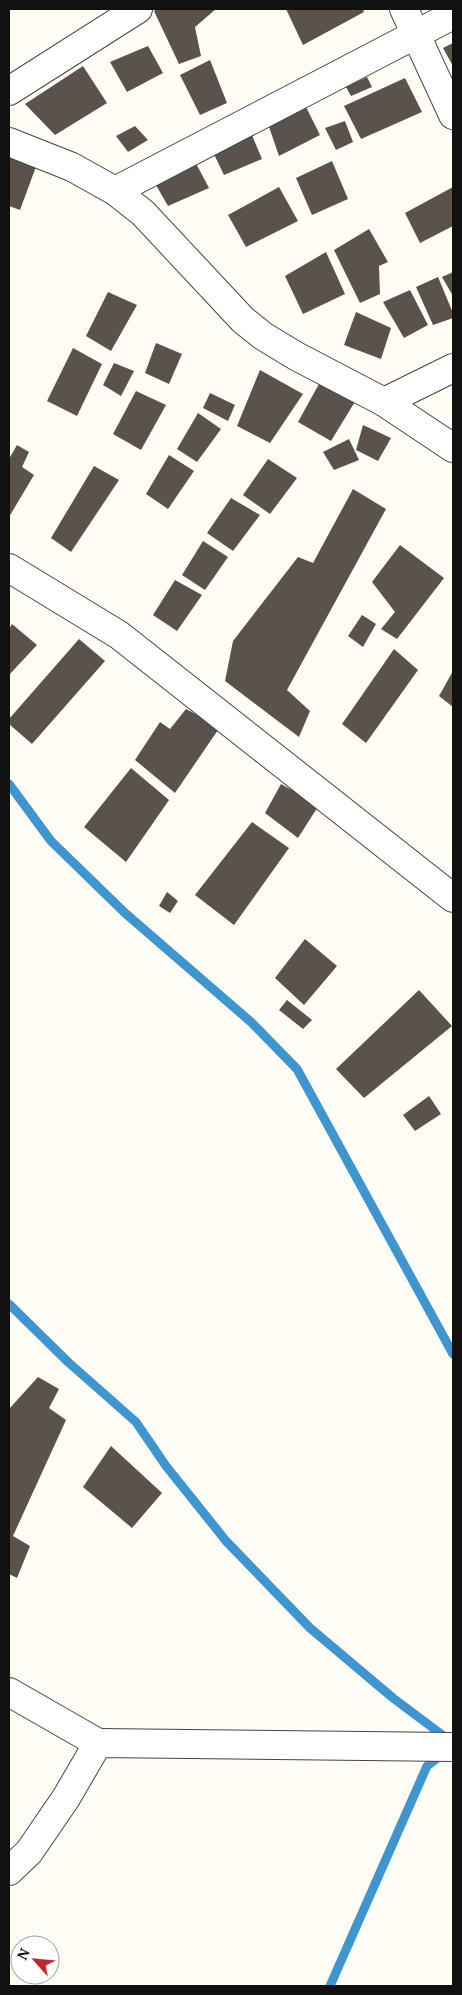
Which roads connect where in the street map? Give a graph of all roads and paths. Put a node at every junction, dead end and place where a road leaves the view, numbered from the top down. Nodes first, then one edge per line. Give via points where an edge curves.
1 (138, 9) edge
2 (404, 9) edge
3 (453, 15) edge
4 (416, 35) junction
5 (9, 91) edge
6 (453, 115) edge
7 (9, 142) edge
8 (115, 191) junction
9 (453, 368) edge
10 (384, 402) junction
11 (453, 448) edge
12 (9, 568) edge
13 (453, 898) edge
14 (9, 1692) edge
15 (98, 1743) junction
16 (453, 1747) edge
17 (9, 1871) edge

1 - 5 street
2 - 4 street
3 - 4 street
4 - 6 street
4 - 8 street
7 - 8 street via 72,167
8 - 10 street via 143,213 243,320 263,336
9 - 10 street
10 - 11 street
12 - 13 street via 119,635
14 - 15 street
15 - 16 street
15 - 17 street via 29,1852

